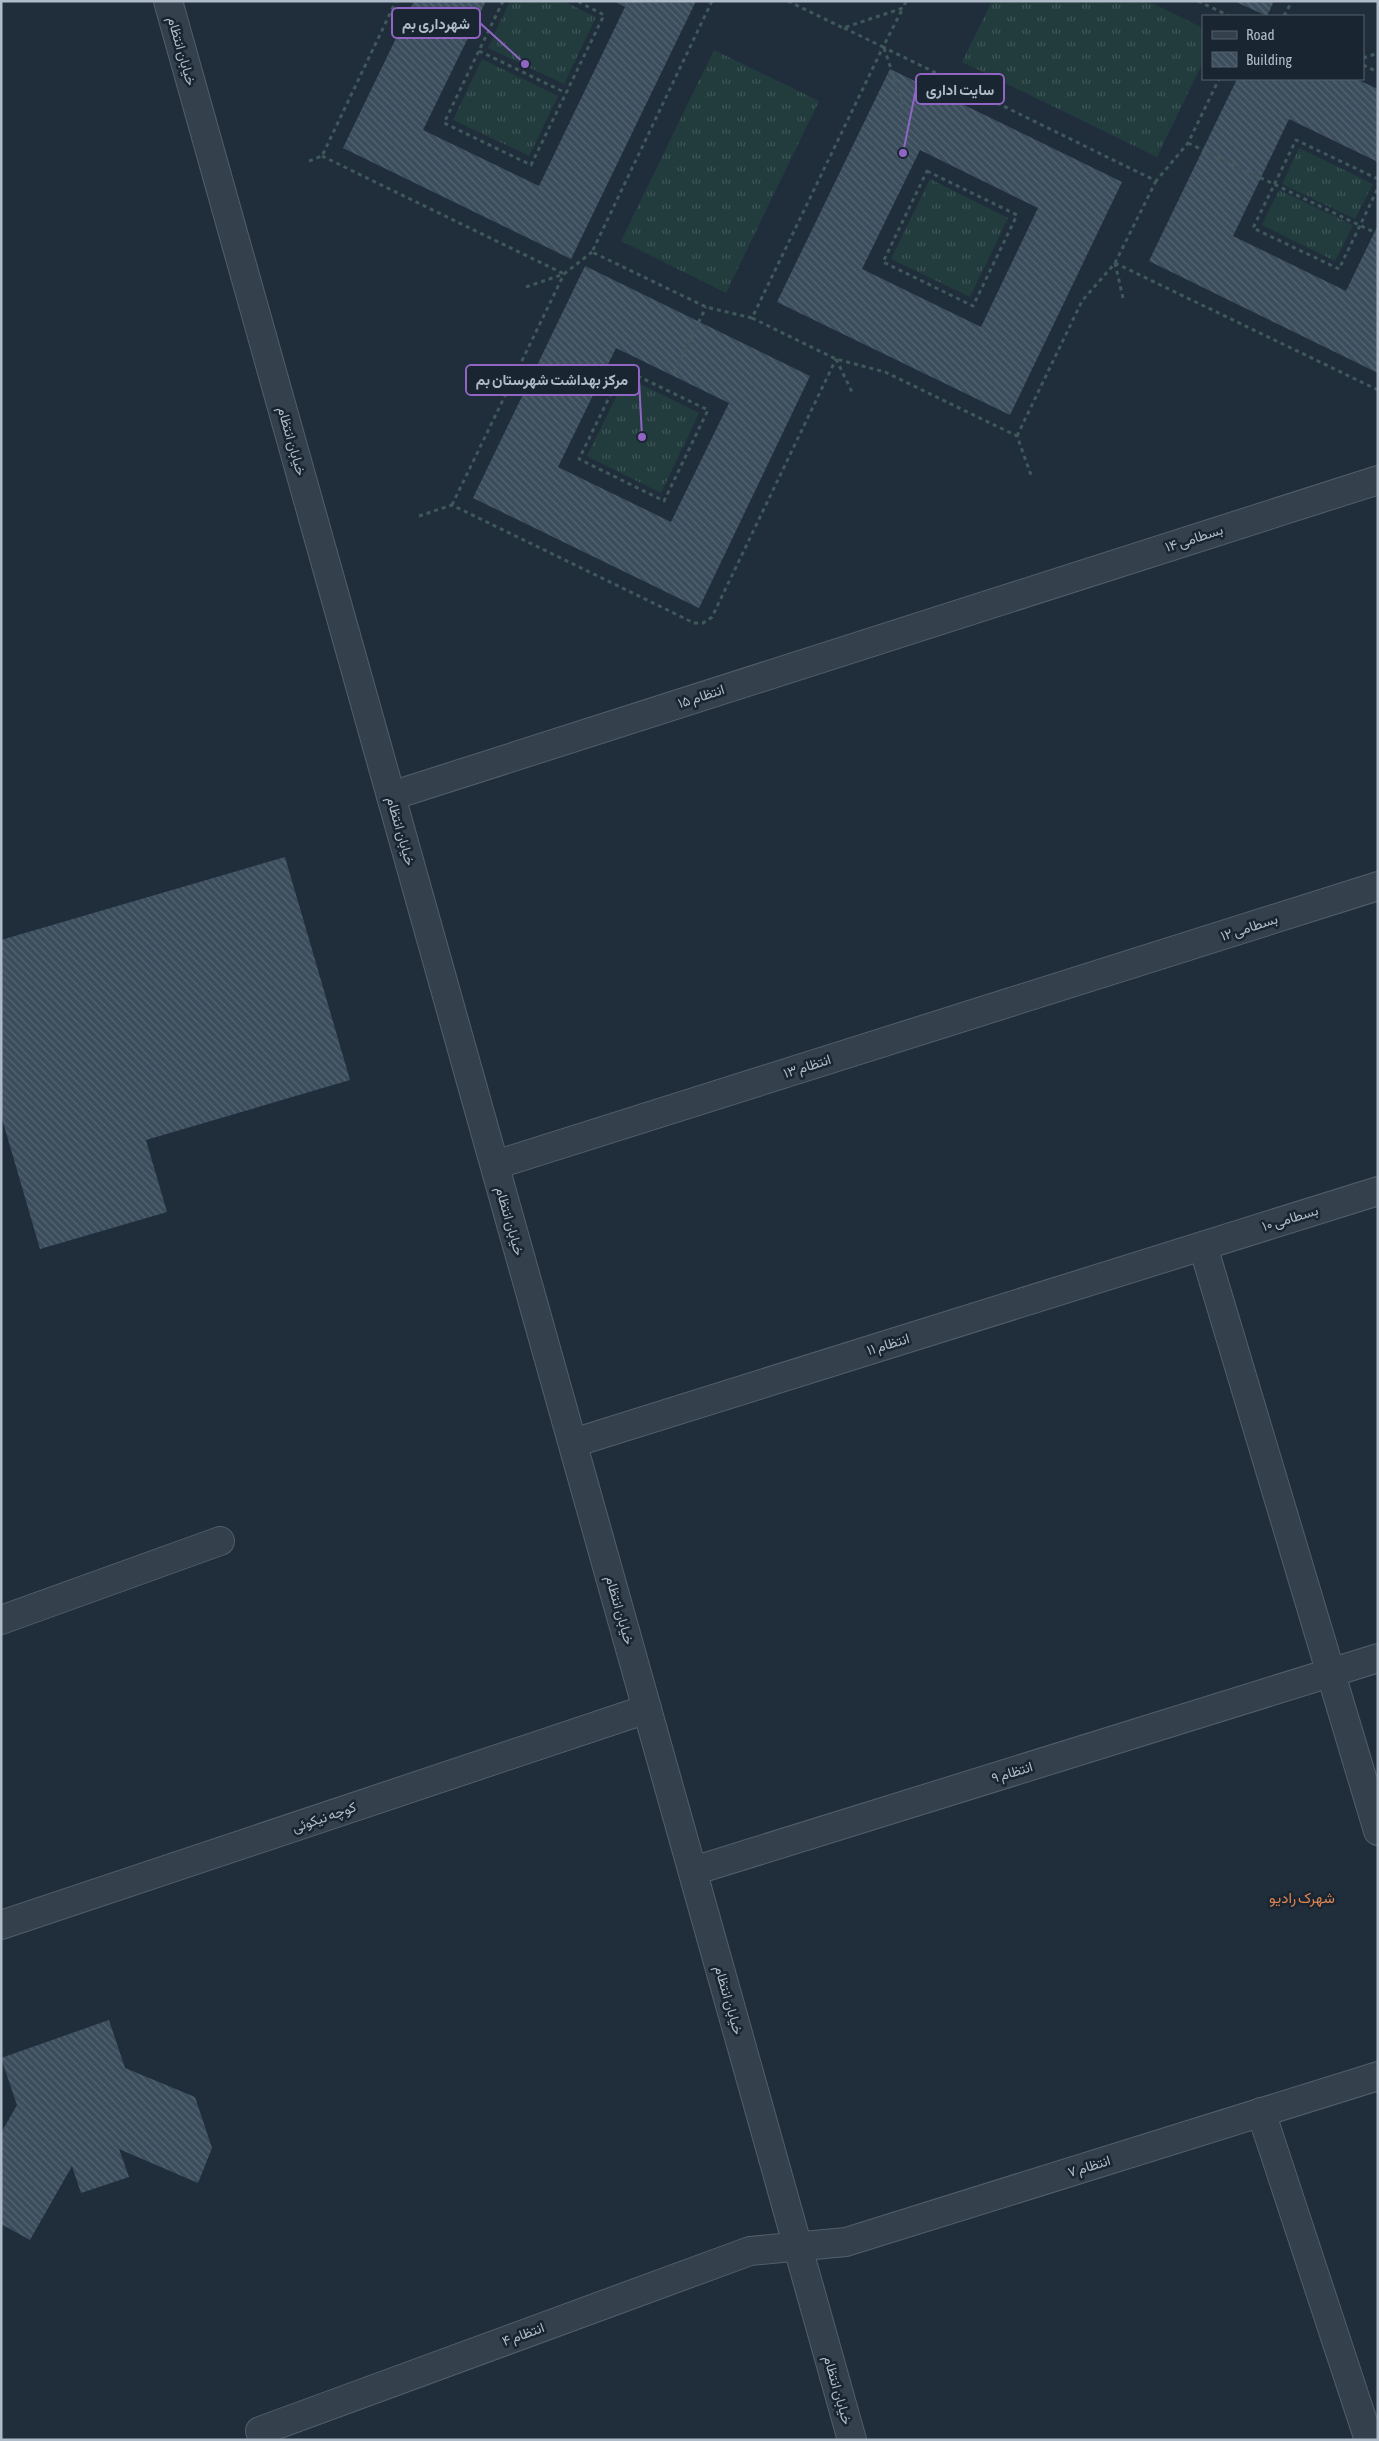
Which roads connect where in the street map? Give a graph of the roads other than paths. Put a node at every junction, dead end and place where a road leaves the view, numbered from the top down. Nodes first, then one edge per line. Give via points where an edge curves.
1 (168, 1) edge
2 (1378, 480) edge
3 (1010, 597) joint
4 (391, 796) junction
5 (1378, 886) edge
6 (1120, 967) joint
7 (494, 1165) junction
8 (1378, 1191) edge
9 (1203, 1246) junction
10 (572, 1443) junction
11 (220, 1541) dead end
12 (1, 1620) edge
13 (1378, 1658) edge
14 (1331, 1672) junction
15 (647, 1709) junction
16 (1378, 1831) edge
17 (693, 1871) junction
18 (1, 1926) edge
19 (1378, 2076) edge
20 (1261, 2112) junction
21 (798, 2246) junction
22 (264, 2440) edge
23 (852, 2440) edge
24 (1369, 2440) edge

1 - 4 street, خیابان انتظام
2 - 3 street, بسطامی ۱۴
3 - 4 street, انتظام ۱۵
4 - 7 street, خیابان انتظام
5 - 6 street, بسطامی ۱۲
6 - 7 street, انتظام ۱۳
7 - 10 street, خیابان انتظام
8 - 9 street, بسطامی ۱۰
9 - 10 street, انتظام ۱۱
9 - 14 street
10 - 15 street, خیابان انتظام
11 - 12 street
13 - 14 street, انتظام ۹
14 - 16 street
14 - 17 street, انتظام ۹
15 - 17 street, خیابان انتظام
15 - 18 street, کوچه نیکوئی
17 - 21 street, خیابان انتظام
19 - 20 street, انتظام ۷
20 - 21 street, انتظام ۷ via 846,2242
20 - 24 street
21 - 22 street, انتظام ۴ via 750,2251 260,2431
21 - 23 street, خیابان انتظام

